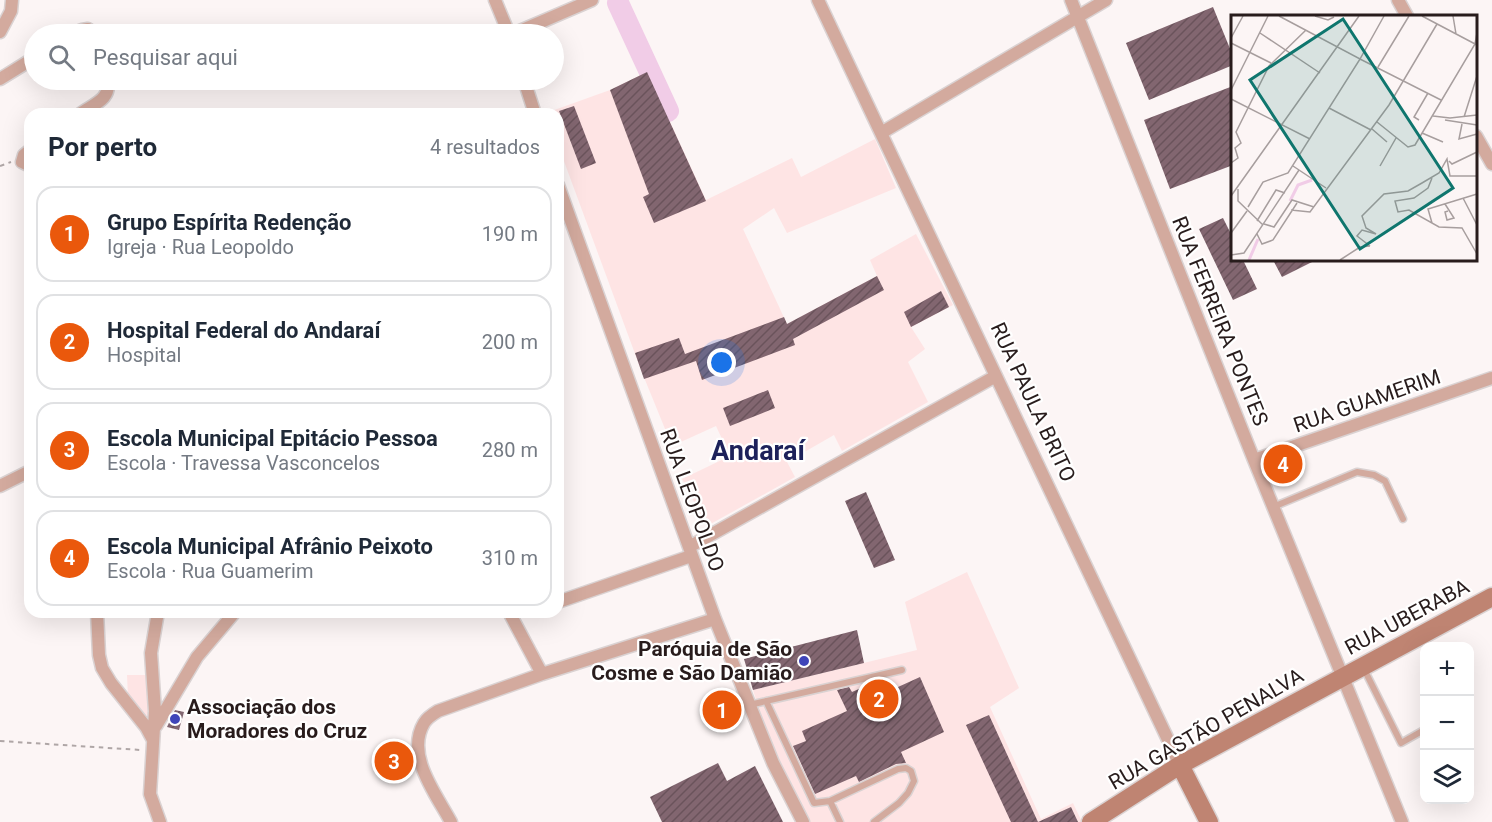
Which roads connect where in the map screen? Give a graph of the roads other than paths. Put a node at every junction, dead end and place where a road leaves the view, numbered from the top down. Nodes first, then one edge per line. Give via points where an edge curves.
1 (12, 0) edge
2 (495, 0) edge
3 (592, 0) edge
4 (818, 0) edge
5 (1071, 0) edge
6 (1106, 0) edge
7 (1398, 0) edge
8 (1406, 15) edge
9 (1078, 17) junction
10 (506, 24) edge
11 (535, 24) edge
12 (0, 32) edge
13 (24, 64) edge
14 (0, 79) edge
15 (109, 90) edge
16 (527, 90) edge
17 (89, 108) edge
18 (533, 108) edge
19 (881, 133) junction
20 (1477, 138) edge
21 (1492, 165) edge
22 (564, 202) edge
23 (996, 376) junction
24 (1492, 378) edge
25 (1254, 460) junction
26 (24, 474) edge
27 (0, 486) edge
28 (1273, 507) junction
29 (1403, 519) dead end
30 (690, 552) junction
31 (1492, 597) edge
32 (564, 600) edge
33 (97, 618) edge
34 (157, 618) edge
35 (231, 618) edge
36 (512, 618) edge
37 (715, 619) junction
38 (1363, 666) junction
39 (902, 670) dead end
40 (542, 674) junction
41 (1343, 676) junction
42 (766, 701) junction
43 (749, 705) junction
44 (1420, 733) edge
45 (154, 740) junction
46 (1180, 765) junction
47 (830, 801) junction
48 (160, 822) edge
49 (451, 822) edge
50 (803, 822) edge
51 (840, 822) edge
52 (874, 822) edge
53 (1091, 822) edge
54 (1209, 822) edge
55 (1402, 822) edge

1 - 12 street
2 - 10 street
3 - 11 street
4 - 19 street, RUA PAULA BRITO
5 - 9 street, RUA FERREIRA PONTES
6 - 9 street
7 - 8 street
9 - 19 street
9 - 25 street, RUA FERREIRA PONTES
13 - 14 street
15 - 17 street
16 - 18 street
19 - 23 street, RUA PAULA BRITO
20 - 21 street
22 - 30 street, RUA LEOPOLDO
23 - 30 street
23 - 46 street, RUA PAULA BRITO
24 - 25 street, RUA GUAMERIM
25 - 28 street, RUA FERREIRA PONTES
26 - 27 street
28 - 29 lane via 1357,472 1385,481
28 - 41 street, RUA FERREIRA PONTES
30 - 32 street
30 - 37 street, RUA LEOPOLDO
31 - 38 main road, RUA UBERABA
33 - 45 street via 102,668
34 - 45 street via 151,653
35 - 45 street via 197,657
36 - 40 street
37 - 40 street
37 - 43 street, RUA LEOPOLDO
38 - 41 main road, RUA UBERABA
38 - 44 lane via 1401,743
39 - 42 lane
40 - 49 street via 438,711 425,721 417,740 420,763
41 - 46 main road, RUA GASTÃO PENALVA
41 - 55 street, RUA FERREIRA PONTES
42 - 43 lane
42 - 47 lane via 810,799 817,804
43 - 50 street, RUA LEOPOLDO
45 - 48 street via 150,794
46 - 53 main road, RUA GASTÃO PENALVA
46 - 54 main road, RUA PAULA BRITO
47 - 51 lane
47 - 52 lane via 898,769 911,771 914,781 908,794

